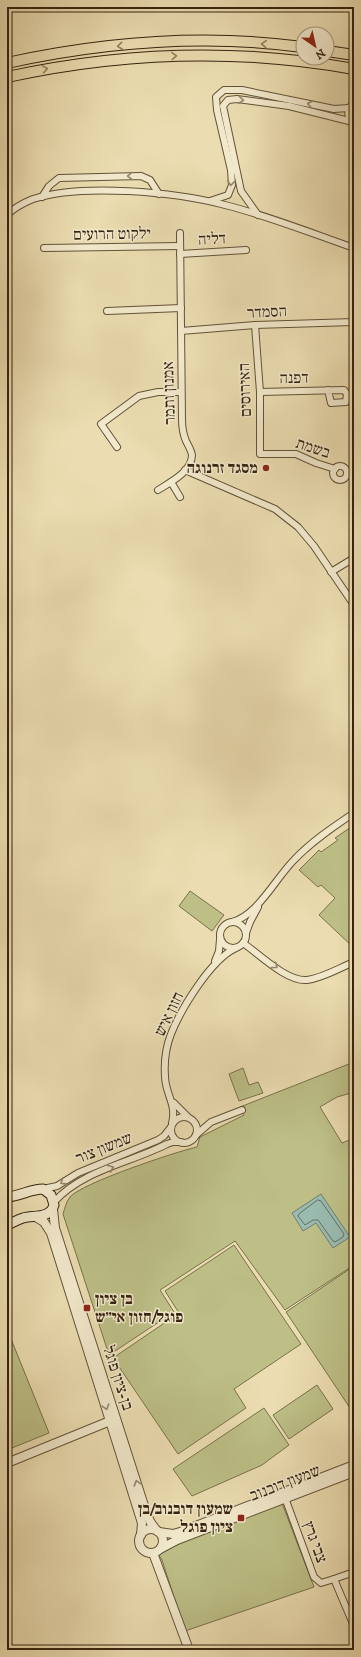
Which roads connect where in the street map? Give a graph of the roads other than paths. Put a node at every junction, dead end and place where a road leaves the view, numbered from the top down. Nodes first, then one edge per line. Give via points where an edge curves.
1 (295, 47) edge
2 (335, 52) edge
3 (354, 55) edge
4 (7, 63) edge
5 (354, 69) edge
6 (7, 77) edge
7 (354, 103) edge
8 (349, 108) junction
9 (353, 122) edge
10 (159, 194) junction
11 (42, 197) junction
12 (210, 201) junction
13 (7, 215) edge
14 (258, 215) junction
15 (180, 233) dead end
16 (180, 246) junction
17 (347, 246) junction
18 (44, 248) dead end
19 (354, 248) edge
20 (246, 250) dead end
21 (354, 251) edge
22 (180, 254) junction
23 (181, 308) junction
24 (107, 311) dead end
25 (354, 322) edge
26 (255, 325) junction
27 (181, 331) junction
28 (328, 390) dead end
29 (181, 392) junction
30 (260, 392) junction
31 (117, 447) dead end
32 (260, 454) joint
33 (335, 469) dead end
34 (185, 470) junction
35 (171, 482) junction
36 (158, 490) dead end
37 (180, 497) dead end
38 (354, 558) edge
39 (332, 572) junction
40 (354, 605) edge
41 (354, 813) edge
42 (267, 893) junction
43 (232, 922) junction
44 (246, 934) junction
45 (220, 938) junction
46 (243, 943) junction
47 (236, 948) junction
48 (354, 962) edge
49 (212, 968) junction
50 (171, 1100) junction
51 (242, 1110) dead end
52 (190, 1118) junction
53 (211, 1122) junction
54 (172, 1125) junction
55 (195, 1137) junction
56 (181, 1142) junction
57 (43, 1189) junction
58 (7, 1197) edge
59 (53, 1205) junction
60 (34, 1216) junction
61 (7, 1224) edge
62 (110, 1422) junction
63 (7, 1463) edge
64 (354, 1465) edge
65 (354, 1472) edge
66 (284, 1495) junction
67 (158, 1532) junction
68 (142, 1535) junction
69 (157, 1550) junction
70 (354, 1572) edge
71 (334, 1579) junction
72 (354, 1626) edge
73 (189, 1650) edge

1 -> 4 main road via 232,42 159,43 58,53
2 - 3 main road
6 -> 5 main road via 60,66 126,58 197,55 264,57
7 - 8 street
8 - 9 street via 348,117
8 -> 12 street via 334,109 242,90 224,90 216,97 217,110 232,184 228,196
14 -> 9 street via 241,191 223,106 228,100 289,106
10 - 11 street via 100,191
10 -> 11 street via 150,180 141,176 66,177 54,181
10 - 12 street
11 - 13 street via 21,204
12 - 14 street
14 - 17 street
15 - 16 street, אמנון ותמר
16 - 18 street, ילקוט הרועים
16 - 22 street, אמנון ותמר
17 - 19 street
17 - 21 street
20 - 22 street, דליה
22 - 23 street, אמנון ותמר
23 - 24 street
23 - 27 street, אמנון ותמר
25 - 26 street, הסמדר
26 - 27 street, הסמדר
26 - 30 street, האירוסים
27 - 29 street, אמנון ותמר
28 - 30 street, דפנה
29 - 31 street via 158,392 139,396 101,424
29 - 34 street, אמנון ותמר via 183,429 192,456
30 - 32 street, האירוסים
32 - 33 street, בשמת via 296,454
34 - 35 street
34 - 39 street via 275,509 298,527
35 - 36 street
35 - 37 street
38 - 39 street
39 - 40 street
41 - 42 street via 304,850
42 - 43 street via 250,912
42 - 44 street via 252,917
43 - 44 street via 241,924
43 - 45 street via 223,927
44 - 46 street
45 - 47 street via 227,946
45 - 49 street, חזון איש via 218,954
46 - 47 street
46 -> 48 street via 284,973 298,980 313,979
47 - 49 street, חזון איש via 223,956
49 - 50 street, חזון איש via 185,1006 168,1043 165,1076
50 - 52 street, חזון איש
50 - 54 street, חזון איש via 174,1114
51 - 53 street
52 - 53 street
52 - 54 street via 178,1118
52 - 55 street via 197,1128
53 - 55 street
54 - 56 street via 173,1137
54 -> 57 street, שמשון צור via 158,1140 78,1173 57,1186
55 - 56 street
59 -> 56 street, שמשון צור via 65,1190 87,1177 167,1144
57 - 58 main road
57 - 59 main road via 50,1193
59 - 60 main road via 46,1214
67 -> 59 street, בן-ציון פוגל via 147,1515 55,1228
60 - 61 main road
60 -> 62 street, בן-ציון פוגל via 44,1222 51,1232
62 - 63 street, בן-ציון פוגל
62 - 68 street, בן-ציון פוגל via 142,1523
64 - 66 street, שמעון דובנוב
65 - 66 street, שמעון דובנוב
66 - 67 street, שמעון דובנוב via 180,1532
66 - 69 street, שמעון דובנוב
66 - 71 street, צבי גרץ via 314,1577 321,1583
67 - 68 street via 149,1530
67 - 69 street via 163,1541
68 - 69 street via 142,1548 146,1551
69 - 73 street
70 - 71 street
71 - 72 street, צבי גרץ

